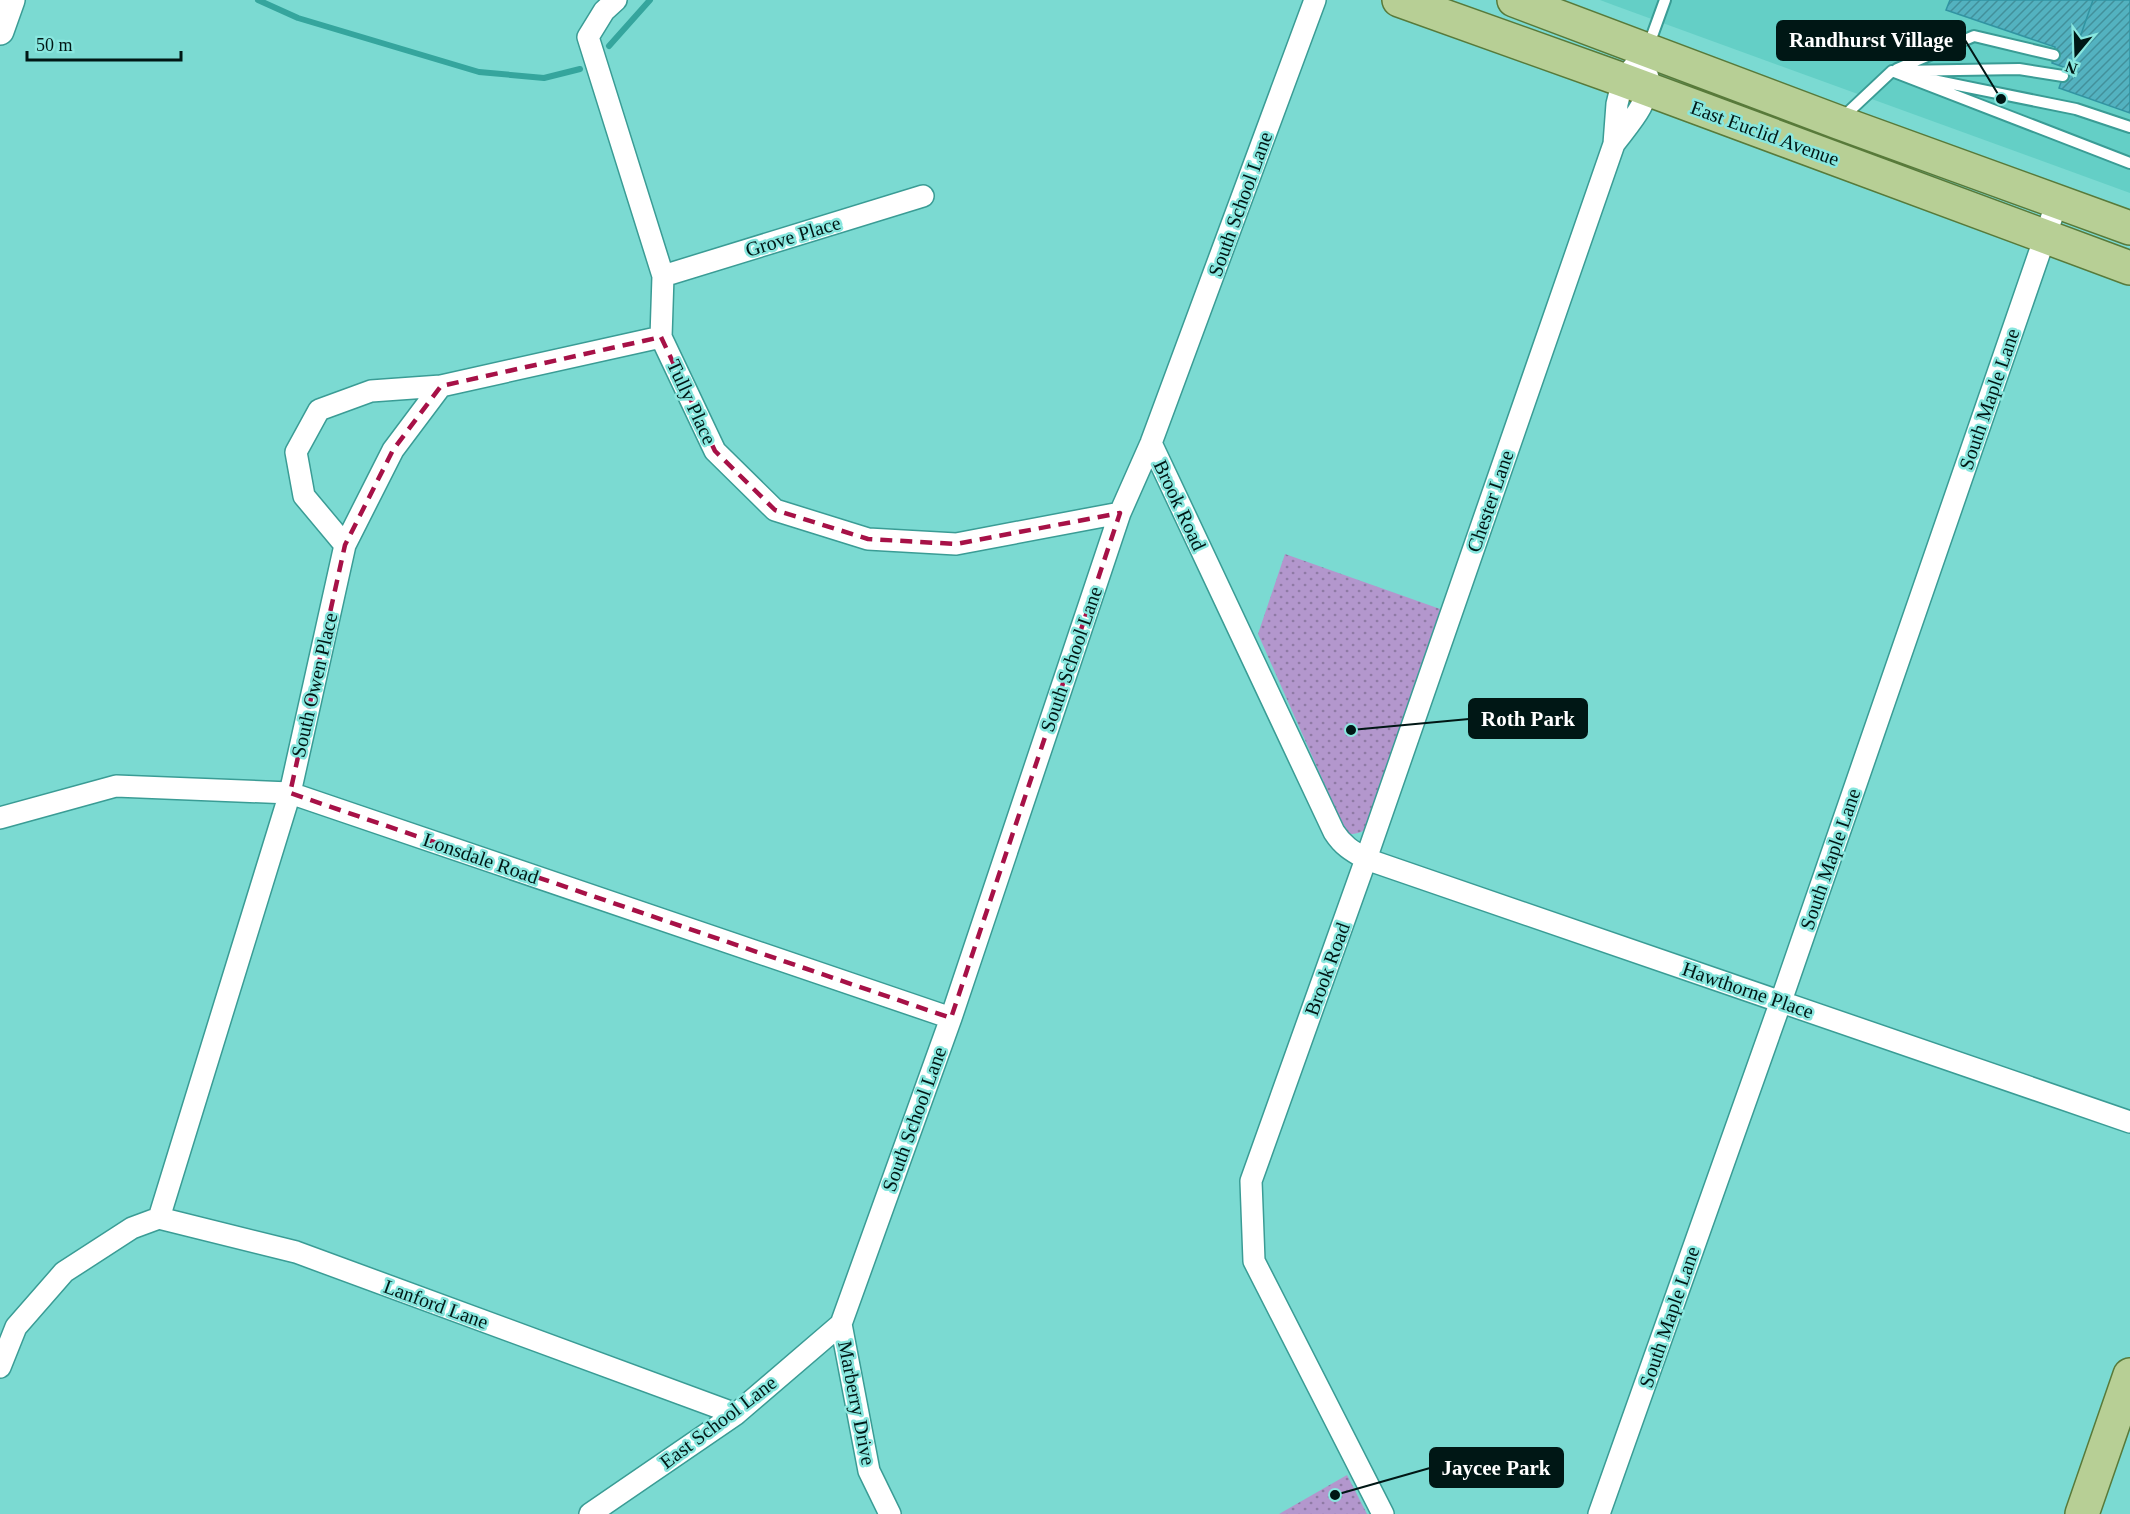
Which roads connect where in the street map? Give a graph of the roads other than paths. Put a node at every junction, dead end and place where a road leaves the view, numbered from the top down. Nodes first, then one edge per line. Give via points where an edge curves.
1 (11, 0) edge
2 (615, 0) edge
3 (1315, 0) edge
4 (1399, 0) edge
5 (1514, 0) edge
6 (1665, 0) edge
7 (0, 31) edge
8 (1647, 51) junction
9 (2054, 55) dead end
10 (1892, 71) junction
11 (2063, 76) dead end
12 (1636, 85) junction
13 (1838, 122) junction
14 (2130, 127) edge
15 (2130, 163) edge
16 (923, 196) dead end
17 (2057, 202) junction
18 (2130, 228) edge
19 (2046, 237) junction
20 (2130, 268) edge
21 (663, 276) junction
22 (661, 337) junction
23 (441, 386) junction
24 (1151, 443) junction
25 (1120, 513) junction
26 (345, 545) junction
27 (290, 793) junction
28 (0, 818) edge
29 (1366, 859) junction
30 (1781, 1001) junction
31 (951, 1018) junction
32 (2130, 1122) edge
33 (159, 1218) junction
34 (842, 1324) junction
35 (0, 1367) edge
36 (2130, 1375) edge
37 (736, 1414) junction
38 (590, 1514) edge
39 (890, 1514) edge
40 (1383, 1514) edge
41 (1599, 1514) edge
42 (2082, 1514) edge

1 - 7 street
2 - 21 street, Tully Place via 588,37
3 - 24 street, South School Lane
4 - 12 main road, East Euclid Avenue
5 - 8 main road, East Euclid Avenue
6 - 8 lane
8 - 12 street, Chester Lane
8 - 13 main road, East Euclid Avenue
9 - 10 lane via 1974,36
10 - 11 lane via 2019,69
10 - 13 lane
10 - 14 lane via 2076,109
10 - 15 lane
12 - 19 main road, East Euclid Avenue
12 - 29 street, Chester Lane via 1617,104 1614,144
13 - 17 main road, East Euclid Avenue
16 - 21 street, Grove Place
17 - 18 main road, East Euclid Avenue
17 - 19 street, South Maple Lane
19 - 20 main road, East Euclid Avenue
19 - 30 street, South Maple Lane
21 - 22 street, Tully Place
22 - 23 street
22 - 25 street, Tully Place via 715,451 775,510 868,539 956,544
23 - 26 street, South Owen Place via 393,450
23 - 26 street via 371,391 320,410 296,452 304,496
24 - 25 street, South School Lane
24 - 29 street, Brook Road via 1334,832 1342,844
25 - 31 street, South School Lane
26 - 27 street, South Owen Place
27 - 28 street, Lonsdale Road via 116,786
27 - 31 street, Lonsdale Road
27 - 33 street, South Owen Place
29 - 30 street, Hawthorne Place
29 - 40 street, Brook Road via 1251,1181 1254,1262
30 - 32 street, Hawthorne Place
30 - 41 street, South Maple Lane
31 - 34 street, South School Lane
33 - 35 street via 132,1228 64,1272 16,1327
33 - 37 street, Lanford Lane via 296,1252
34 - 37 street, East School Lane
34 - 39 street, Marberry Drive via 869,1470
36 - 42 main road
37 - 38 street, East School Lane

